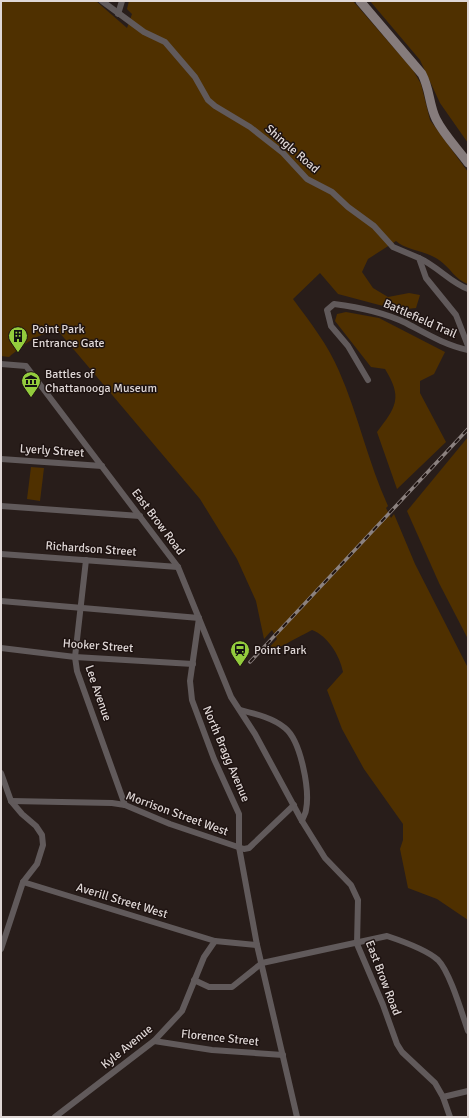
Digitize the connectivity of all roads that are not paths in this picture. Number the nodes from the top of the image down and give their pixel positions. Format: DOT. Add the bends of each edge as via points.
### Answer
graph roads {
  1 [pos="102,1"];
  2 [pos="122,1"];
  3 [pos="360,1"];
  4 [pos="118,14"];
  5 [pos="468,163"];
  6 [pos="418,258"];
  7 [pos="468,289"];
  8 [pos="468,346"];
  9 [pos="468,350"];
  10 [pos="1,364"];
  11 [pos="368,380"];
  12 [pos="1,459"];
  13 [pos="102,466"];
  14 [pos="1,506"];
  15 [pos="140,516"];
  16 [pos="1,554"];
  17 [pos="86,560"];
  18 [pos="178,567"];
  19 [pos="1,601"];
  20 [pos="80,607"];
  21 [pos="200,618"];
  22 [pos="1,648"];
  23 [pos="75,656"];
  24 [pos="193,664"];
  25 [pos="240,710"];
  26 [pos="1,773"];
  27 [pos="12,801"];
  28 [pos="125,805"];
  29 [pos="294,805"];
  30 [pos="302,821"];
  31 [pos="239,847"];
  32 [pos="23,882"];
  33 [pos="215,941"];
  34 [pos="357,944"];
  35 [pos="257,945"];
  36 [pos="1,949"];
  37 [pos="262,963"];
  38 [pos="194,980"];
  39 [pos="468,1032"];
  40 [pos="154,1041"];
  41 [pos="283,1055"];
  42 [pos="468,1091"];
  43 [pos="443,1097"];
  44 [pos="55,1117"];
  45 [pos="297,1117"];
  46 [pos="450,1117"];
  1 -- 4 [label="street, Shingle Road"];
  2 -- 4 [label="street"];
  3 -- 5 [label="main road" via="422,74 436,119"];
  4 -- 6 [label="street, Shingle Road" via="144,32 165,42 214,106 250,127 283,153 307,179 332,192 374,226 393,247"];
  6 -- 7 [label="street, Shingle Road"];
  6 -- 8 [label="street" via="426,278 456,315"];
  9 -- 11 [label="street, Battlefield Trail" via="443,343 405,323 374,311 334,304 327,310 331,326 348,346"];
  10 -- 13 [label="street, East Brow Road" via="26,366"];
  12 -- 13 [label="street, Lyerly Street"];
  13 -- 15 [label="street, East Brow Road"];
  14 -- 15 [label="street"];
  15 -- 18 [label="street, East Brow Road"];
  16 -- 17 [label="street, Richardson Street"];
  17 -- 18 [label="street, Richardson Street"];
  17 -- 20 [label="street, Lee Avenue"];
  18 -- 21 [label="street, East Brow Road"];
  19 -- 20 [label="street"];
  20 -- 21 [label="street"];
  20 -- 23 [label="street, Lee Avenue"];
  21 -- 24 [label="street, North Bragg Avenue"];
  21 -- 25 [label="street, East Brow Road" via="215,661 231,697"];
  22 -- 23 [label="street, Hooker Street"];
  23 -- 24 [label="street, Hooker Street"];
  23 -- 28 [label="street, Lee Avenue" via="81,682"];
  24 -- 31 [label="street, North Bragg Avenue" via="190,681 192,700 214,759 239,814"];
  25 -- 29 [label="street, East Brow Road"];
  25 -- 30 [label="street" via="277,723 291,734 296,743 307,794"];
  26 -- 27 [label="street"];
  27 -- 28 [label="street, Morrison Street West"];
  27 -- 32 [label="street" via="42,836 43,845 37,864"];
  28 -- 31 [label="street, Morrison Street West" via="170,824"];
  29 -- 30 [label="street, East Brow Road"];
  29 -- 31 [label="street" via="249,848"];
  30 -- 34 [label="street, East Brow Road" via="325,858 356,894"];
  31 -- 35 [label="street, North Bragg Avenue"];
  32 -- 33 [label="street, Averill Street West"];
  32 -- 36 [label="street"];
  33 -- 35 [label="street, Averill Street West"];
  33 -- 38 [label="street, Kyle Avenue" via="204,957"];
  34 -- 37 [label="street"];
  34 -- 39 [label="street" via="387,936 437,959 446,972"];
  34 -- 43 [label="street, East Brow Road" via="399,1049 435,1083"];
  35 -- 37 [label="street, North Bragg Avenue"];
  37 -- 38 [label="street" via="232,987 210,987"];
  37 -- 41 [label="street"];
  38 -- 40 [label="street, Kyle Avenue" via="182,1010"];
  40 -- 41 [label="street, Florence Street" via="212,1050"];
  40 -- 44 [label="street, Kyle Avenue"];
  41 -- 45 [label="street"];
  42 -- 43 [label="street"];
  43 -- 46 [label="street, East Brow Road"];
}
